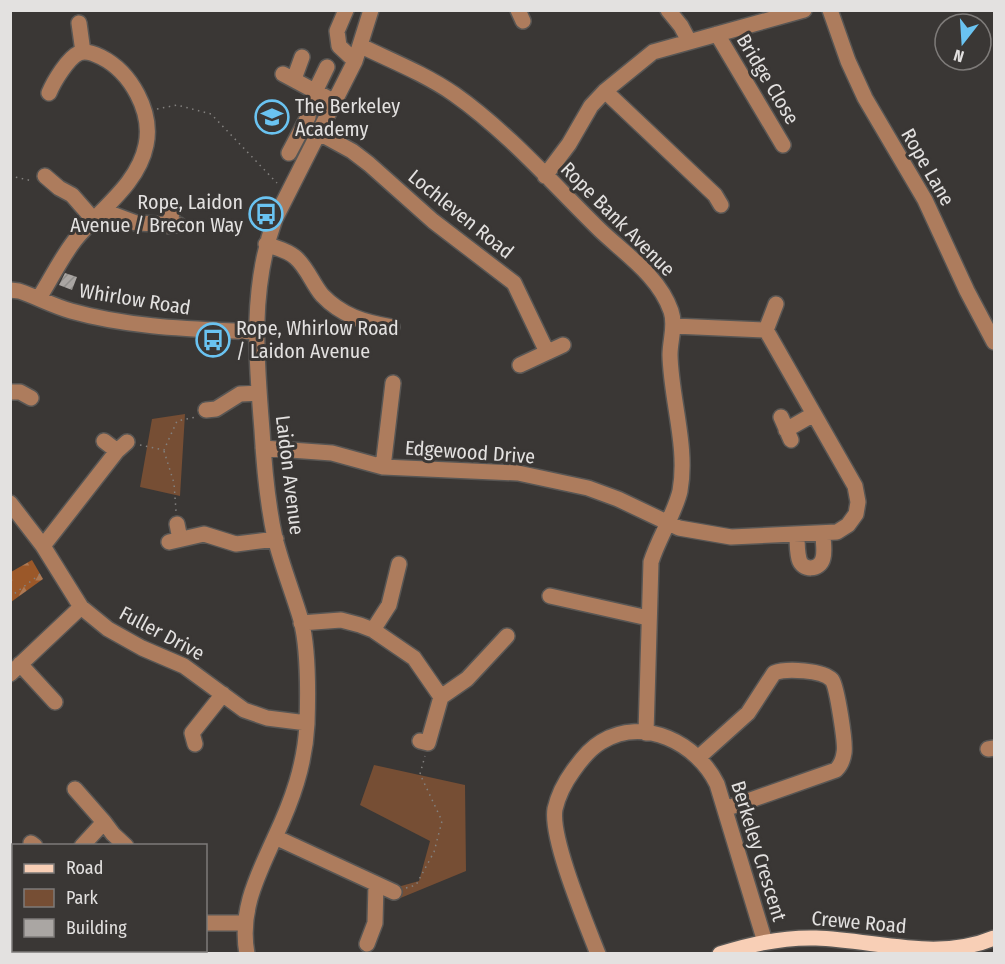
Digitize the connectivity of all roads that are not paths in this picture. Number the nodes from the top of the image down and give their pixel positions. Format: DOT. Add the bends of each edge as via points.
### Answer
graph roads {
  1 [pos="346,10"];
  2 [pos="371,10"];
  3 [pos="668,10"];
  4 [pos="804,10"];
  5 [pos="830,10"];
  6 [pos="79,23"];
  7 [pos="717,34"];
  8 [pos="689,41"];
  9 [pos="83,52"];
  10 [pos="358,54"];
  11 [pos="303,57"];
  12 [pos="327,67"];
  13 [pos="49,82"];
  14 [pos="315,91"];
  15 [pos="604,91"];
  16 [pos="335,102"];
  17 [pos="319,133"];
  18 [pos="783,145"];
  19 [pos="289,153"];
  20 [pos="46,176"];
  21 [pos="545,176"];
  22 [pos="720,196"];
  23 [pos="173,208"];
  24 [pos="98,215"];
  25 [pos="266,244"];
  26 [pos="10,290"];
  27 [pos="39,298"];
  28 [pos="776,304"];
  29 [pos="674,326"];
  30 [pos="392,327"];
  31 [pos="766,330"];
  32 [pos="256,332"];
  33 [pos="994,342"];
  34 [pos="563,345"];
  35 [pos="547,352"];
  36 [pos="520,366"];
  37 [pos="393,383"];
  38 [pos="10,392"];
  39 [pos="259,393"];
  40 [pos="31,398"];
  41 [pos="213,412"];
  42 [pos="814,414"];
  43 [pos="786,429"];
  44 [pos="104,441"];
  45 [pos="263,448"];
  46 [pos="383,467"];
  47 [pos="10,503"];
  48 [pos="666,524"];
  49 [pos="797,534"];
  50 [pos="823,534"];
  51 [pos="175,535"];
  52 [pos="276,539"];
  53 [pos="43,546"];
  54 [pos="398,564"];
  55 [pos="550,596"];
  56 [pos="81,607"];
  57 [pos="648,618"];
  58 [pos="301,623"];
  59 [pos="373,630"];
  60 [pos="507,636"];
  61 [pos="15,669"];
  62 [pos="223,694"];
  63 [pos="441,697"];
  64 [pos="55,702"];
  65 [pos="307,723"];
  66 [pos="646,733"];
  67 [pos="189,735"];
  68 [pos="430,744"];
  69 [pos="699,758"];
  70 [pos="75,789"];
  71 [pos="725,808"];
  72 [pos="108,828"];
  73 [pos="275,837"];
  74 [pos="85,844"];
  75 [pos="124,844"];
  76 [pos="376,884"];
  77 [pos="394,892"];
  78 [pos="207,923"];
  79 [pos="245,923"];
  80 [pos="994,938"];
  81 [pos="765,942"];
  82 [pos="367,944"];
  83 [pos="948,951"];
  84 [pos="247,954"];
  85 [pos="598,954"];
  86 [pos="720,954"];
  1 -- 10 [label="street" via="337,30 339,46"];
  2 -- 10 [label="street, Laidon Avenue"];
  3 -- 8 [label="street"];
  4 -- 7 [label="street"];
  5 -- 33 [label="street, Rope Lane" via="865,98 925,200"];
  6 -- 9 [label="street"];
  7 -- 8 [label="street"];
  7 -- 18 [label="street, Bridge Close"];
  8 -- 15 [label="street" via="653,52"];
  9 -- 13 [label="street"];
  9 -- 24 [label="street" via="99,56 120,70 149,111 143,157 126,184"];
  10 -- 16 [label="street, Laidon Avenue"];
  10 -- 21 [label="street, Rope Bank Avenue" via="426,77 453,94"];
  11 -- 14 [label="street" via="288,77"];
  12 -- 14 [label="street"];
  14 -- 16 [label="street"];
  14 -- 19 [label="street" via="308,117"];
  15 -- 21 [label="street"];
  15 -- 22 [label="street"];
  16 -- 17 [label="street, Laidon Avenue"];
  17 -- 25 [label="street, Laidon Avenue"];
  17 -- 35 [label="street, Lochleven Road" via="369,164 433,221 514,283"];
  20 -- 24 [label="street"];
  21 -- 29 [label="street, Rope Bank Avenue" via="644,270 667,300"];
  23 -- 24 [label="street" via="174,226"];
  24 -- 27 [label="street" via="75,240"];
  25 -- 30 [label="street" via="297,258 321,293 345,313 363,322"];
  25 -- 32 [label="street, Laidon Avenue"];
  26 -- 27 [label="street, Whirlow Road"];
  27 -- 32 [label="street, Whirlow Road" via="105,319"];
  28 -- 31 [label="street"];
  29 -- 31 [label="street"];
  29 -- 48 [label="street, Rope Bank Avenue" via="670,356 682,468 680,493"];
  31 -- 42 [label="street"];
  32 -- 39 [label="street, Laidon Avenue"];
  34 -- 35 [label="street"];
  35 -- 36 [label="street"];
  37 -- 46 [label="street"];
  38 -- 40 [label="street"];
  39 -- 41 [label="street" via="240,394"];
  39 -- 45 [label="street, Laidon Avenue"];
  42 -- 43 [label="street"];
  42 -- 50 [label="street" via="858,496 856,514 848,525"];
  44 -- 53 [label="street" via="122,447"];
  45 -- 46 [label="street, Edgewood Drive" via="332,453"];
  45 -- 52 [label="street, Laidon Avenue"];
  46 -- 48 [label="street, Edgewood Drive" via="518,473 588,488"];
  47 -- 53 [label="street, Fuller Drive"];
  48 -- 49 [label="street, Edgewood Drive" via="731,537"];
  48 -- 57 [label="street, Rope Bank Avenue" via="651,562"];
  49 -- 50 [label="street, Edgewood Drive"];
  49 -- 50 [label="street" via="799,559 810,568 823,560"];
  51 -- 52 [label="street" via="204,534 243,544"];
  52 -- 58 [label="street, Laidon Avenue"];
  53 -- 56 [label="street, Fuller Drive"];
  54 -- 59 [label="street" via="389,605"];
  55 -- 57 [label="street"];
  56 -- 61 [label="street"];
  56 -- 62 [label="street, Fuller Drive" via="108,629 184,666"];
  57 -- 66 [label="street, Rope Bank Avenue"];
  58 -- 59 [label="street" via="341,620"];
  58 -- 65 [label="street, Laidon Avenue"];
  59 -- 63 [label="street" via="414,658"];
  60 -- 63 [label="street" via="467,679"];
  61 -- 64 [label="street"];
  62 -- 65 [label="street, Fuller Drive" via="255,716"];
  62 -- 67 [label="street"];
  63 -- 68 [label="street"];
  65 -- 73 [label="street, Laidon Avenue" via="305,755"];
  66 -- 69 [label="street, Berkeley Crescent" via="677,741"];
  66 -- 85 [label="street, Berkeley Crescent" via="623,734 597,745 569,776 555,810 562,854"];
  69 -- 71 [label="street, Berkeley Crescent" via="714,778"];
  69 -- 71 [label="street" via="748,713 774,673 792,669 824,675 835,685 845,746 839,767"];
  70 -- 72 [label="street"];
  71 -- 81 [label="street, Berkeley Crescent"];
  72 -- 74 [label="street"];
  72 -- 75 [label="street"];
  73 -- 76 [label="street"];
  73 -- 79 [label="street, Laidon Avenue" via="251,890"];
  76 -- 77 [label="street"];
  76 -- 82 [label="street" via="375,923"];
  78 -- 79 [label="street"];
  79 -- 84 [label="street, Laidon Avenue"];
  80 -- 83 [label="main road, Crewe Road"];
  81 -- 83 [label="main road, Crewe Road" via="816,938"];
  81 -- 86 [label="main road, Crewe Road"];
}
